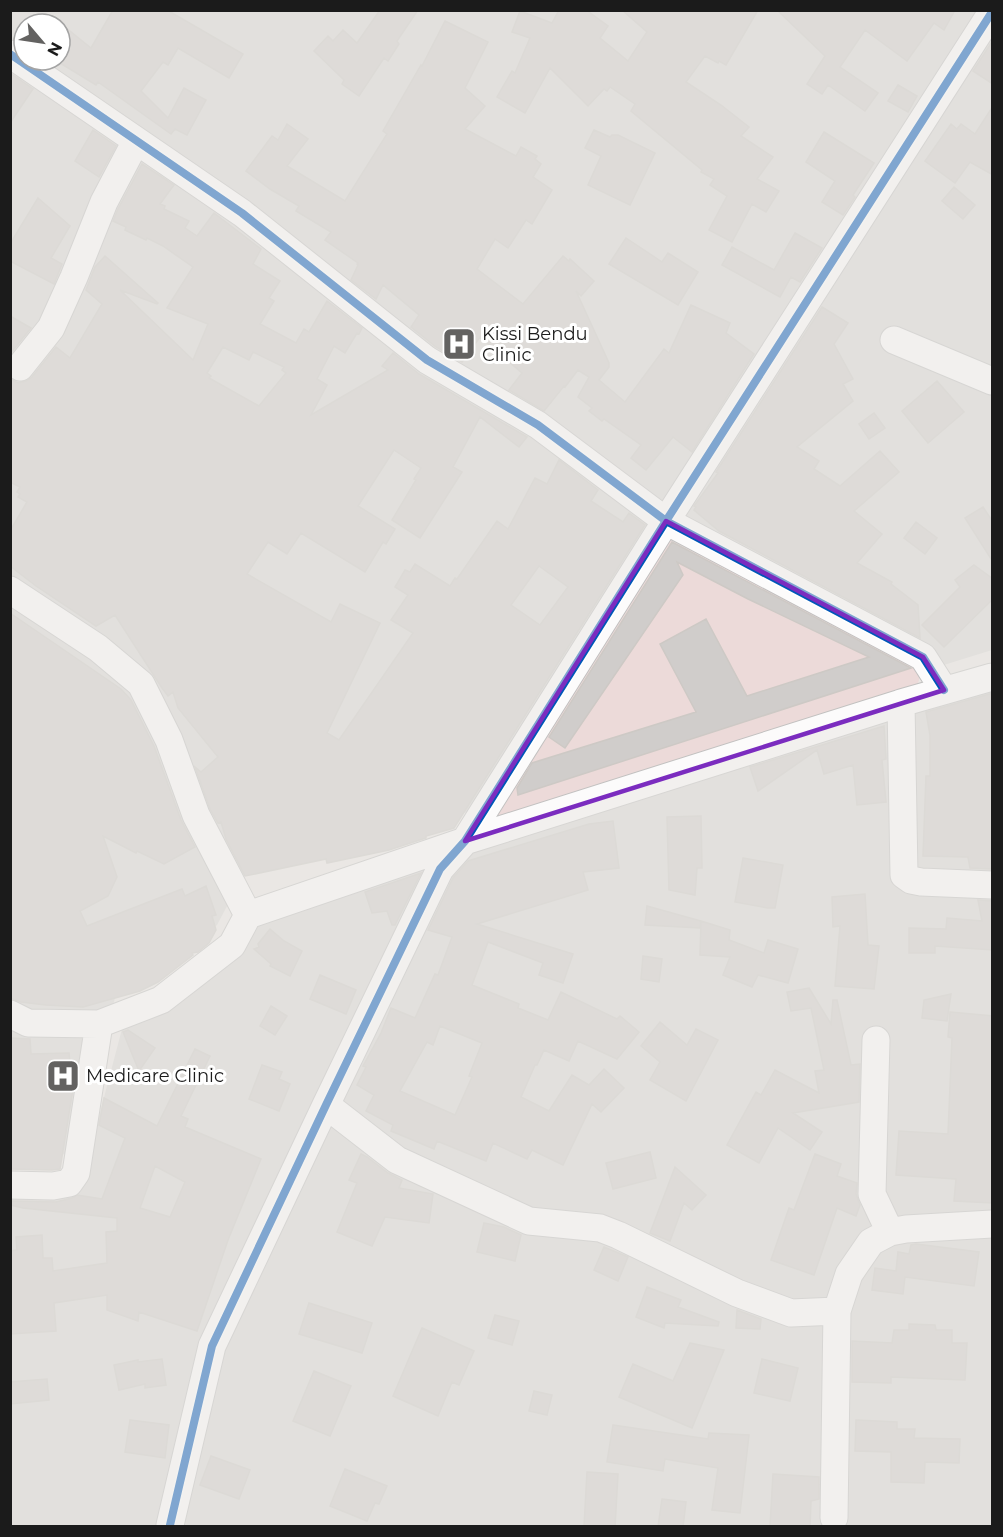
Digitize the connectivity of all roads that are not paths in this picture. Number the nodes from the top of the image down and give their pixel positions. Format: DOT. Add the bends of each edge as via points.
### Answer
graph roads {
  1 [pos="993,12"];
  2 [pos="10,54"];
  3 [pos="136,141"];
  4 [pos="894,340"];
  5 [pos="20,367"];
  6 [pos="993,381"];
  7 [pos="666,521"];
  8 [pos="10,590"];
  9 [pos="993,677"];
  10 [pos="944,690"];
  11 [pos="901,703"];
  12 [pos="465,841"];
  13 [pos="993,885"];
  14 [pos="248,915"];
  15 [pos="10,1014"];
  16 [pos="99,1024"];
  17 [pos="876,1040"];
  18 [pos="326,1105"];
  19 [pos="10,1185"];
  20 [pos="993,1224"];
  21 [pos="890,1232"];
  22 [pos="837,1311"];
  23 [pos="834,1518"];
  24 [pos="170,1525"];
  1 -- 7 [label="street"];
  2 -- 3 [label="street"];
  3 -- 5 [label="street" via="104,202 51,328"];
  3 -- 7 [label="street" via="242,213 427,360 538,425"];
  4 -- 6 [label="street"];
  7 -- 10 [label="street" via="923,657"];
  7 -- 12 [label="street"];
  8 -- 14 [label="street" via="98,648 141,684 169,740 196,815"];
  9 -- 10 [label="street"];
  10 -- 11 [label="street"];
  11 -- 12 [label="street"];
  11 -- 13 [label="street" via="904,875 921,882"];
  12 -- 14 [label="street"];
  12 -- 18 [label="street" via="440,869"];
  14 -- 16 [label="street" via="231,945 161,999"];
  15 -- 16 [label="street" via="28,1023"];
  16 -- 19 [label="street" via="76,1173 69,1183 53,1186"];
  17 -- 21 [label="street" via="872,1194"];
  18 -- 22 [label="street" via="397,1160 530,1221 600,1228 618,1234 737,1293 791,1312"];
  18 -- 24 [label="street" via="212,1346"];
  20 -- 21 [label="street"];
  21 -- 22 [label="street" via="871,1242 849,1274"];
  22 -- 23 [label="street"];
}
